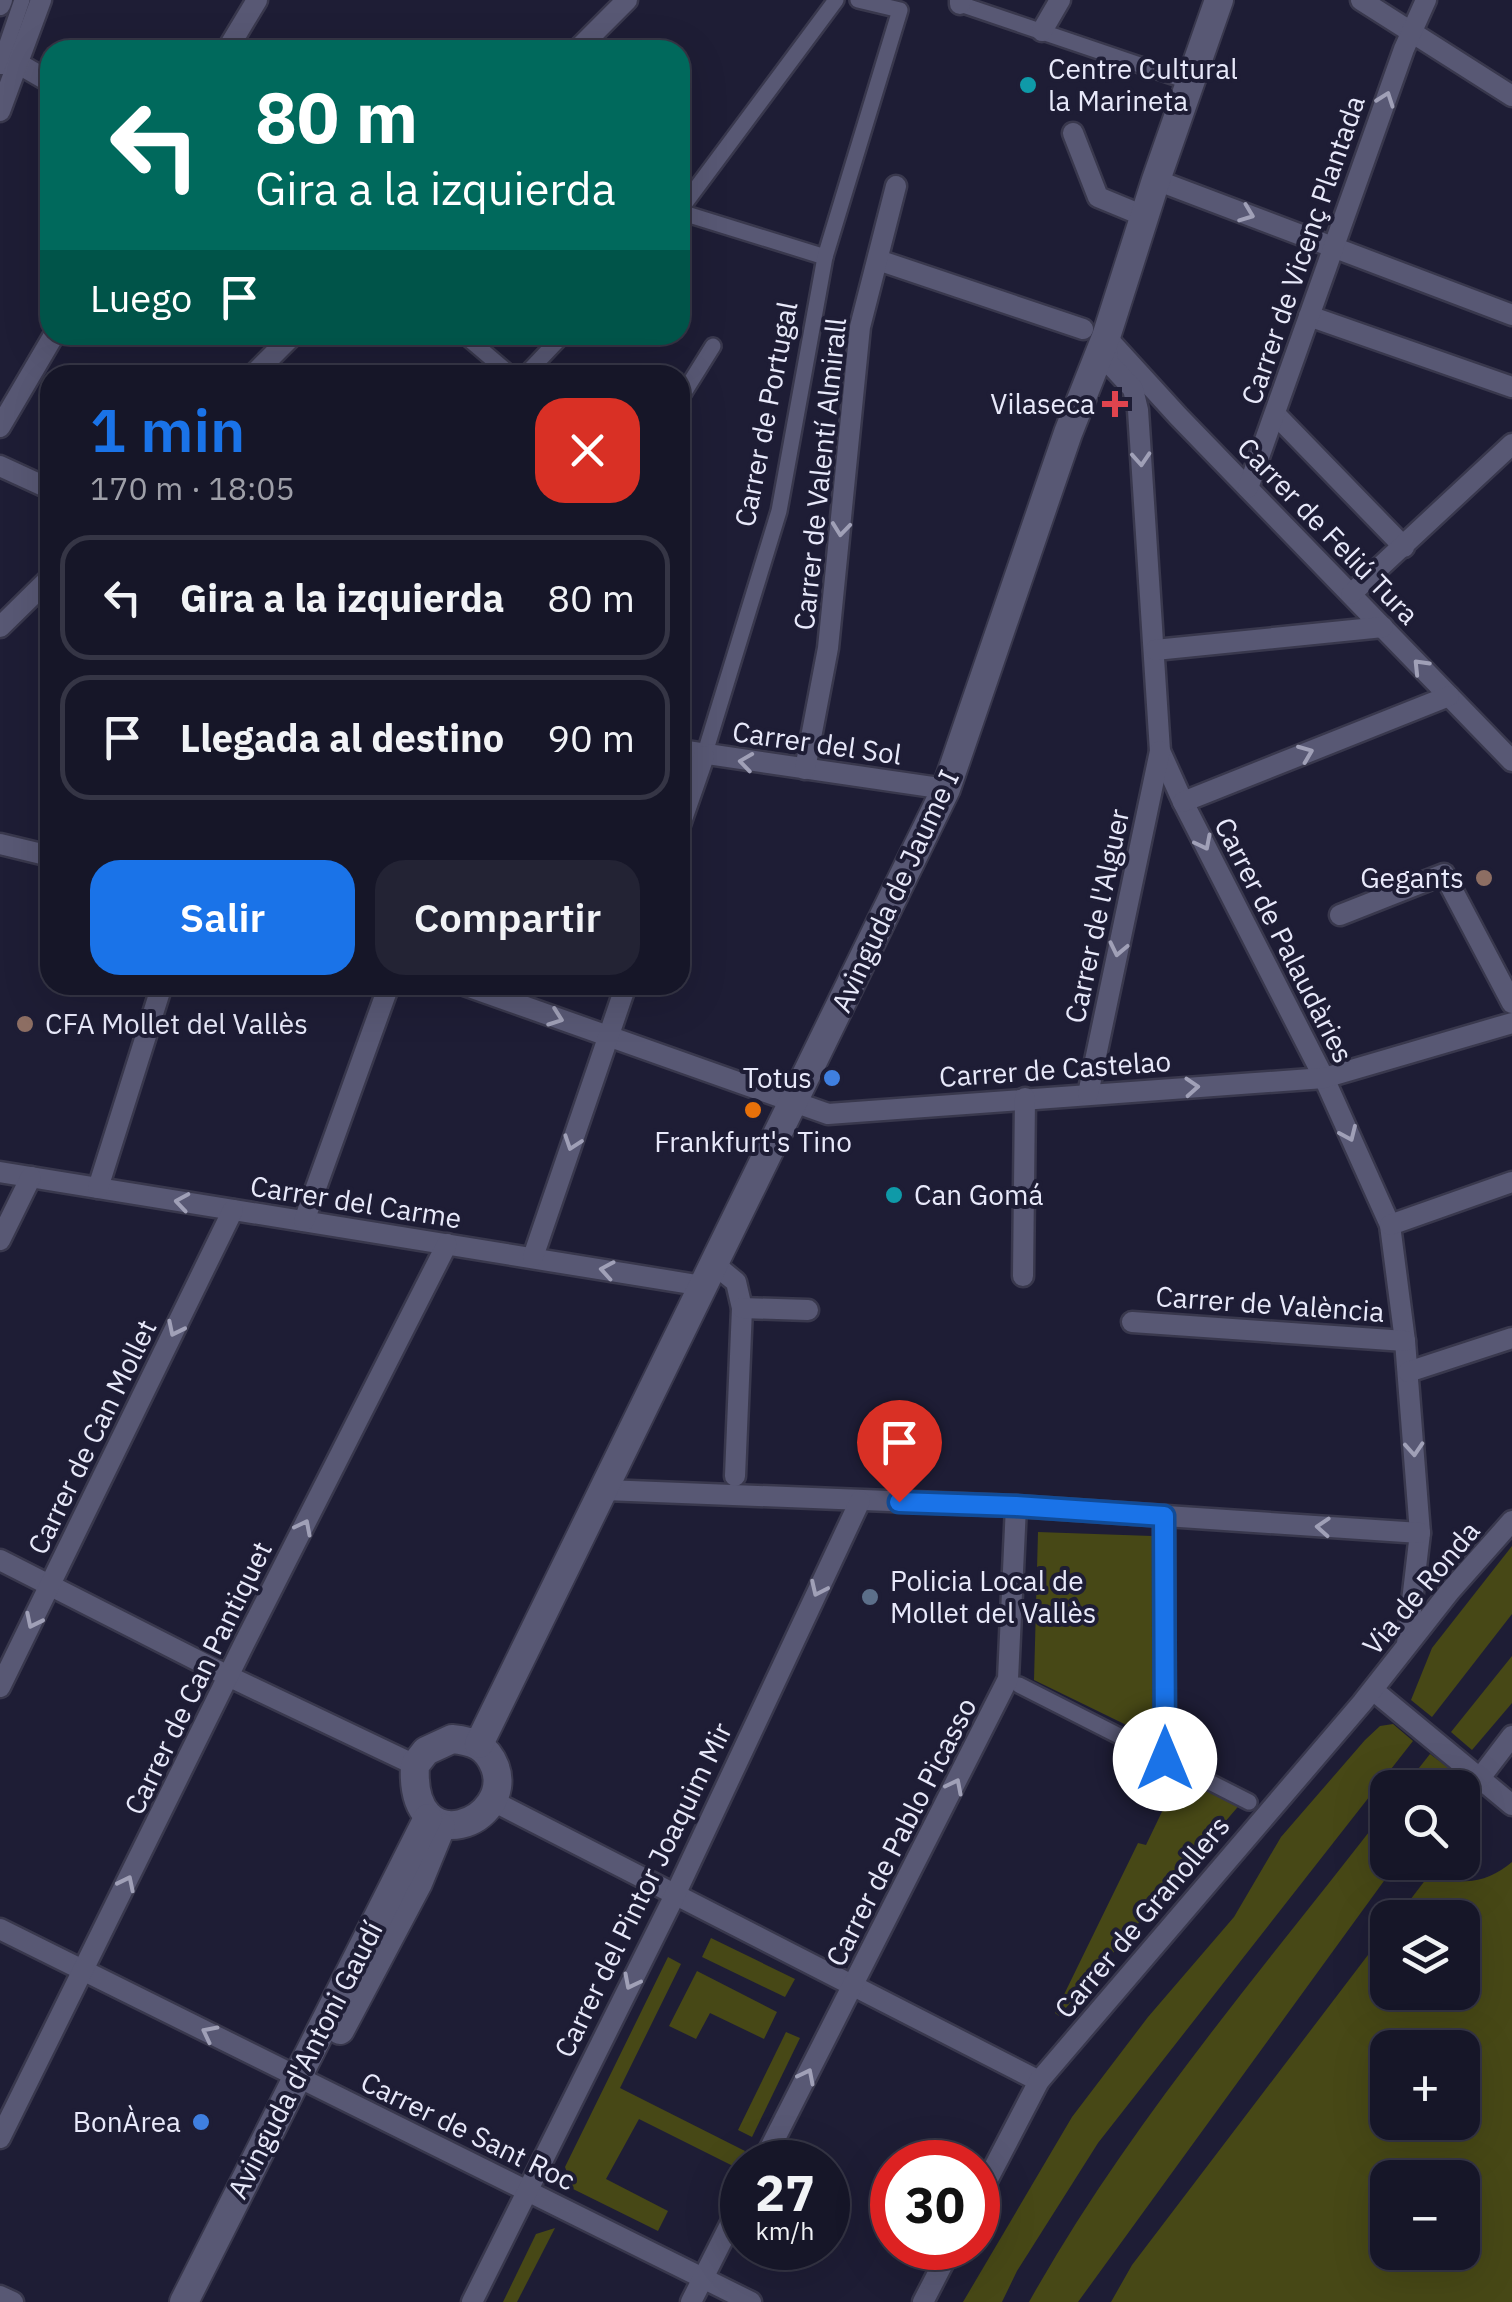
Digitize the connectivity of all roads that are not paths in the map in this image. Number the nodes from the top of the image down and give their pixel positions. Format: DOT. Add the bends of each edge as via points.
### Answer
graph roads {
  1 [pos="22,0"];
  2 [pos="41,0"];
  3 [pos="257,0"];
  4 [pos="626,0"];
  5 [pos="836,0"];
  6 [pos="858,0"];
  7 [pos="1060,0"];
  8 [pos="1219,0"];
  9 [pos="1361,0"];
  10 [pos="1426,0"];
  11 [pos="960,2"];
  12 [pos="1412,31"];
  13 [pos="1042,32"];
  14 [pos="233,40"];
  15 [pos="587,40"];
  16 [pos="10,64"];
  17 [pos="40,78"];
  18 [pos="1190,82"];
  19 [pos="1512,96"];
  20 [pos="0,111"];
  21 [pos="1073,133"];
  22 [pos="1156,180"];
  23 [pos="896,186"];
  24 [pos="690,197"];
  25 [pos="690,214"];
  26 [pos="1144,216"];
  27 [pos="1333,247"];
  28 [pos="825,256"];
  29 [pos="878,260"];
  30 [pos="1512,315"];
  31 [pos="1308,316"];
  32 [pos="1095,333"];
  33 [pos="48,345"];
  34 [pos="283,345"];
  35 [pos="476,345"];
  36 [pos="554,345"];
  37 [pos="713,346"];
  38 [pos="263,365"];
  39 [pos="498,365"];
  40 [pos="534,365"];
  41 [pos="690,384"];
  42 [pos="1512,387"];
  43 [pos="1162,397"];
  44 [pos="1138,410"];
  45 [pos="1275,414"];
  46 [pos="0,427"];
  47 [pos="1512,444"];
  48 [pos="0,466"];
  49 [pos="40,484"];
  50 [pos="1248,488"];
  51 [pos="1404,547"];
  52 [pos="40,588"];
  53 [pos="1351,594"];
  54 [pos="0,627"];
  55 [pos="1383,627"];
  56 [pos="1154,650"];
  57 [pos="1449,696"];
  58 [pos="1160,750"];
  59 [pos="690,752"];
  60 [pos="704,756"];
  61 [pos="1512,761"];
  62 [pos="805,769"];
  63 [pos="946,789"];
  64 [pos="690,796"];
  65 [pos="1182,802"];
  66 [pos="0,844"];
  67 [pos="40,854"];
  68 [pos="1340,915"];
  69 [pos="159,995"];
  70 [pos="384,995"];
  71 [pos="491,995"];
  72 [pos="623,995"];
  73 [pos="1512,1004"];
  74 [pos="1512,1023"];
  75 [pos="608,1038"];
  76 [pos="1324,1078"];
  77 [pos="1088,1094"];
  78 [pos="1025,1098"];
  79 [pos="793,1103"];
  80 [pos="0,1172"];
  81 [pos="32,1177"];
  82 [pos="1512,1182"];
  83 [pos="98,1188"];
  84 [pos="233,1210"];
  85 [pos="304,1221"];
  86 [pos="1390,1224"];
  87 [pos="0,1240"];
  88 [pos="447,1244"];
  89 [pos="533,1257"];
  90 [pos="708,1275"];
  91 [pos="1023,1276"];
  92 [pos="742,1308"];
  93 [pos="808,1310"];
  94 [pos="1132,1322"];
  95 [pos="1512,1338"];
  96 [pos="1405,1341"];
  97 [pos="1408,1372"];
  98 [pos="736,1476"];
  99 [pos="605,1490"];
  100 [pos="860,1501"];
  101 [pos="1016,1506"];
  102 [pos="1164,1516"];
  103 [pos="1512,1521"];
  104 [pos="1420,1533"];
  105 [pos="0,1560"];
  106 [pos="1416,1570"];
  107 [pos="50,1586"];
  108 [pos="1450,1591"];
  109 [pos="1407,1644"];
  110 [pos="228,1676"];
  111 [pos="1020,1684"];
  112 [pos="0,1687"];
  113 [pos="1373,1690"];
  114 [pos="1512,1736"];
  115 [pos="479,1744"];
  116 [pos="1165,1759"];
  117 [pos="415,1765"];
  118 [pos="1470,1770"];
  119 [pos="1480,1778"];
  120 [pos="493,1801"];
  121 [pos="1249,1802"];
  122 [pos="1512,1804"];
  123 [pos="435,1822"];
  124 [pos="675,1894"];
  125 [pos="0,1929"];
  126 [pos="84,1970"];
  127 [pos="854,1986"];
  128 [pos="304,2080"];
  129 [pos="1038,2081"];
  130 [pos="0,2138"];
  131 [pos="774,2140"];
  132 [pos="1000,2155"];
  133 [pos="526,2190"];
  134 [pos="720,2244"];
  135 [pos="940,2270"];
  136 [pos="703,2277"];
  137 [pos="0,2296"];
  138 [pos="13,2302"];
  139 [pos="184,2302"];
  140 [pos="204,2302"];
  141 [pos="472,2302"];
  142 [pos="691,2302"];
  143 [pos="751,2302"];
  144 [pos="923,2302"];
  1 -- 16 [label="street"];
  2 -- 16 [label="street"];
  3 -- 14 [label="street"];
  4 -- 15 [label="street"];
  5 -- 24 [label="street"];
  6 -- 28 [label="street, Carrer de Portugal" via="900,10"];
  7 -- 13 [label="street"];
  8 -- 18 [label="street, Avinguda de Jaume I"];
  9 -- 12 [label="street"];
  10 -- 12 [label="street, Carrer de Vicenç Plantada"];
  11 -- 13 [label="street"];
  12 -- 19 [label="street"];
  27 -- 12 [label="street, Carrer de Vicenç Plantada, one-way"];
  13 -- 18 [label="street"];
  16 -- 17 [label="street"];
  16 -- 20 [label="street"];
  18 -- 22 [label="street, Avinguda de Jaume I"];
  21 -- 26 [label="street" via="1098,197"];
  22 -- 26 [label="street, Avinguda de Jaume I"];
  22 -- 27 [label="street, one-way"];
  23 -- 29 [label="street, Carrer de Valentí Almirall"];
  25 -- 28 [label="street"];
  26 -- 32 [label="street, Avinguda de Jaume I"];
  27 -- 30 [label="street"];
  27 -- 31 [label="street, Carrer de Vicenç Plantada"];
  28 -- 60 [label="street, Carrer de Portugal" via="779,512"];
  29 -- 32 [label="street"];
  29 -- 62 [label="street, Carrer de Valentí Almirall, one-way" via="860,327 828,648"];
  31 -- 42 [label="street"];
  31 -- 45 [label="street, Carrer de Vicenç Plantada"];
  32 -- 43 [label="street, Carrer de Feliú Tura"];
  32 -- 44 [label="street, Carrer de Palaudàries" via="1108,362 1133,389"];
  32 -- 63 [label="street, Avinguda de Jaume I" via="1068,433"];
  33 -- 46 [label="street"];
  34 -- 38 [label="street"];
  35 -- 39 [label="street"];
  36 -- 40 [label="street"];
  37 -- 41 [label="street"];
  43 -- 44 [label="street"];
  43 -- 50 [label="street, Carrer de Feliú Tura"];
  44 -- 56 [label="street, Carrer de Palaudàries, one-way"];
  45 -- 50 [label="street, Carrer de Vicenç Plantada"];
  45 -- 51 [label="street"];
  47 -- 51 [label="street"];
  48 -- 49 [label="street"];
  50 -- 53 [label="street, Carrer de Feliú Tura"];
  51 -- 53 [label="street"];
  52 -- 54 [label="street"];
  53 -- 55 [label="street, Carrer de Feliú Tura"];
  55 -- 56 [label="street"];
  57 -- 55 [label="street, Carrer de Feliú Tura, one-way"];
  56 -- 58 [label="street, Carrer de Palaudàries"];
  57 -- 61 [label="street, Carrer de Feliú Tura"];
  65 -- 57 [label="street, one-way"];
  58 -- 65 [label="street, Carrer de Palaudàries"];
  58 -- 77 [label="street, Carrer de l'Alguer, one-way"];
  59 -- 60 [label="street, Carrer del Sol"];
  62 -- 60 [label="street, Carrer del Sol, one-way"];
  60 -- 64 [label="street, Carrer de Portugal"];
  62 -- 63 [label="street, Carrer del Sol"];
  63 -- 79 [label="street, Avinguda de Jaume I"];
  65 -- 76 [label="street, Carrer de Palaudàries, one-way"];
  66 -- 67 [label="street"];
  68 -- 73 [label="street" via="1444,874"];
  69 -- 83 [label="street"];
  70 -- 85 [label="street"];
  71 -- 75 [label="street, Carrer de Castelao, one-way"];
  72 -- 75 [label="street"];
  74 -- 76 [label="street, Carrer de Castelao"];
  75 -- 79 [label="street, Carrer de Castelao"];
  75 -- 89 [label="street, one-way"];
  77 -- 76 [label="street, Carrer de Castelao, one-way"];
  76 -- 86 [label="street, Carrer de Palaudàries, one-way"];
  77 -- 78 [label="street, Carrer de Castelao"];
  78 -- 79 [label="street, Carrer de Castelao" via="828,1114"];
  78 -- 91 [label="street"];
  79 -- 90 [label="street, Avinguda de Jaume I"];
  80 -- 81 [label="street, Carrer del Carme"];
  81 -- 83 [label="street, Carrer del Carme"];
  81 -- 87 [label="street"];
  82 -- 86 [label="street"];
  84 -- 83 [label="street, Carrer del Carme, one-way"];
  84 -- 85 [label="street, Carrer del Carme"];
  84 -- 107 [label="street, Carrer de Can Mollet, one-way"];
  85 -- 88 [label="street, Carrer del Carme"];
  86 -- 96 [label="street, Carrer de Palaudàries"];
  88 -- 89 [label="street, Carrer del Carme"];
  110 -- 88 [label="street, Carrer de Can Pantiquet, one-way"];
  90 -- 89 [label="street, Carrer del Carme, one-way"];
  90 -- 92 [label="street" via="736,1282"];
  90 -- 99 [label="street, Avinguda de Jaume I"];
  92 -- 93 [label="street"];
  92 -- 98 [label="street"];
  94 -- 96 [label="street, Carrer de València"];
  95 -- 97 [label="street"];
  96 -- 97 [label="street, Carrer de Palaudàries"];
  97 -- 104 [label="street, Carrer de Palaudàries, one-way"];
  99 -- 100 [label="street"];
  99 -- 115 [label="street, Avinguda de Jaume I"];
  100 -- 101 [label="street"];
  100 -- 124 [label="street, Carrer del Pintor Joaquim Mir, one-way"];
  101 -- 102 [label="street"];
  127 -- 101 [label="street, Carrer de Pablo Picasso, one-way" via="1008,1679"];
  104 -- 102 [label="street, one-way"];
  102 -- 116 [label="street"];
  103 -- 108 [label="street, Via de Ronda"];
  104 -- 106 [label="street, Carrer de Palaudàries"];
  105 -- 107 [label="street"];
  106 -- 108 [label="street"];
  106 -- 109 [label="street, Carrer de Palaudàries"];
  107 -- 110 [label="street"];
  107 -- 112 [label="street, Carrer de Can Mollet, one-way"];
  108 -- 109 [label="street, Via de Ronda"];
  109 -- 113 [label="street, Via de Ronda"];
  110 -- 117 [label="street"];
  126 -- 110 [label="street, Carrer de Can Pantiquet, one-way"];
  111 -- 116 [label="street"];
  113 -- 118 [label="street"];
  113 -- 129 [label="street, Carrer de Granollers"];
  114 -- 119 [label="street"];
  115 -- 117 [label="street" via="442,1741"];
  115 -- 120 [label="street" via="498,1775"];
  116 -- 121 [label="street"];
  117 -- 123 [label="street" via="414,1788"];
  119 -- 122 [label="street"];
  120 -- 123 [label="street" via="468,1822"];
  120 -- 124 [label="street"];
  123 -- 128 [label="street, Avinguda d'Antoni Gaudí"];
  124 -- 127 [label="street"];
  124 -- 133 [label="street, Carrer del Pintor Joaquim Mir, one-way"];
  125 -- 126 [label="street, Carrer de Sant Roc"];
  128 -- 126 [label="street, Carrer de Sant Roc, one-way"];
  126 -- 130 [label="street, Carrer de Can Pantiquet"];
  127 -- 129 [label="street"];
  131 -- 127 [label="street, Carrer de Pablo Picasso, one-way"];
  128 -- 133 [label="street, Carrer de Sant Roc"];
  128 -- 139 [label="street, Avinguda d'Antoni Gaudí"];
  128 -- 140 [label="street, Avinguda d'Antoni Gaudí"];
  129 -- 132 [label="street, Carrer de Granollers"];
  133 -- 136 [label="street, Carrer de Sant Roc"];
  133 -- 141 [label="street, Carrer del Pintor Joaquim Mir"];
  134 -- 136 [label="street"];
  135 -- 144 [label="street"];
  136 -- 142 [label="street"];
  136 -- 143 [label="street, Carrer de Sant Roc"];
  137 -- 138 [label="street"];
}
